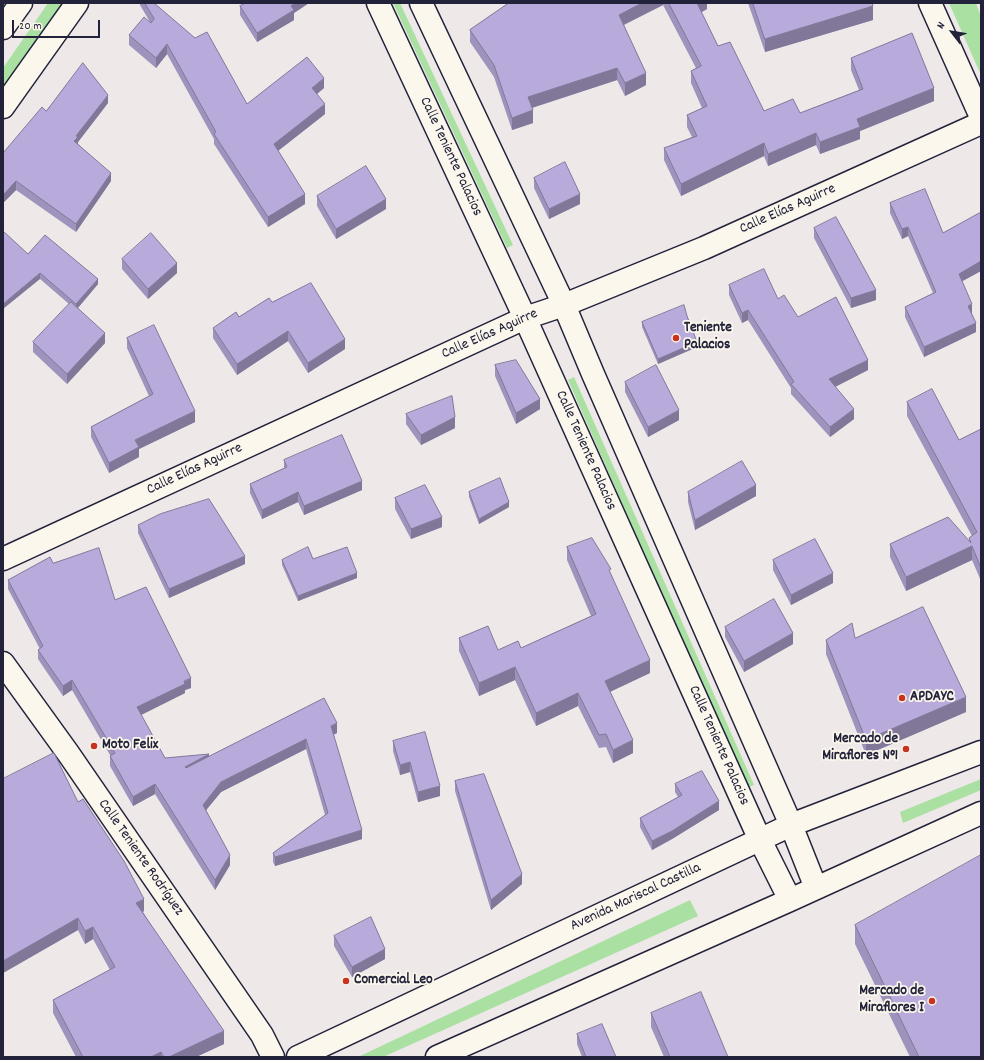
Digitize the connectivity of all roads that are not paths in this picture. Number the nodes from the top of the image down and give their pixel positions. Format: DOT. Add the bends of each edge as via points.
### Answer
graph roads {
  1 [pos="20,3"];
  2 [pos="77,3"];
  3 [pos="378,3"];
  4 [pos="421,3"];
  5 [pos="930,3"];
  6 [pos="3,28"];
  7 [pos="3,107"];
  8 [pos="981,117"];
  9 [pos="981,123"];
  10 [pos="564,305"];
  11 [pos="525,318"];
  12 [pos="3,559"];
  13 [pos="3,663"];
  14 [pos="981,752"];
  15 [pos="981,813"];
  16 [pos="791,824"];
  17 [pos="760,840"];
  18 [pos="816,888"];
  19 [pos="790,900"];
  20 [pos="273,1057"];
  21 [pos="298,1057"];
  22 [pos="437,1057"];
  1 -- 6 [label="main road"];
  2 -- 7 [label="main road"];
  3 -- 11 [label="main road, Calle Teniente Palacios"];
  4 -- 10 [label="main road"];
  5 -- 8 [label="main road"];
  9 -- 10 [label="main road, Calle Elías Aguirre" via="704,248"];
  10 -- 11 [label="main road, Calle Elías Aguirre"];
  10 -- 16 [label="main road"];
  11 -- 12 [label="main road, Calle Elías Aguirre"];
  11 -- 17 [label="main road, Calle Teniente Palacios"];
  13 -- 20 [label="main road, Calle Teniente Rodríguez" via="258,1028"];
  14 -- 16 [label="main road, Avenida Mariscal Castilla"];
  15 -- 18 [label="main road"];
  16 -- 17 [label="main road, Avenida Mariscal Castilla"];
  16 -- 18 [label="main road"];
  17 -- 19 [label="main road, Calle Teniente Palacios"];
  17 -- 21 [label="main road, Avenida Mariscal Castilla"];
  18 -- 19 [label="main road"];
  19 -- 22 [label="main road"];
}
